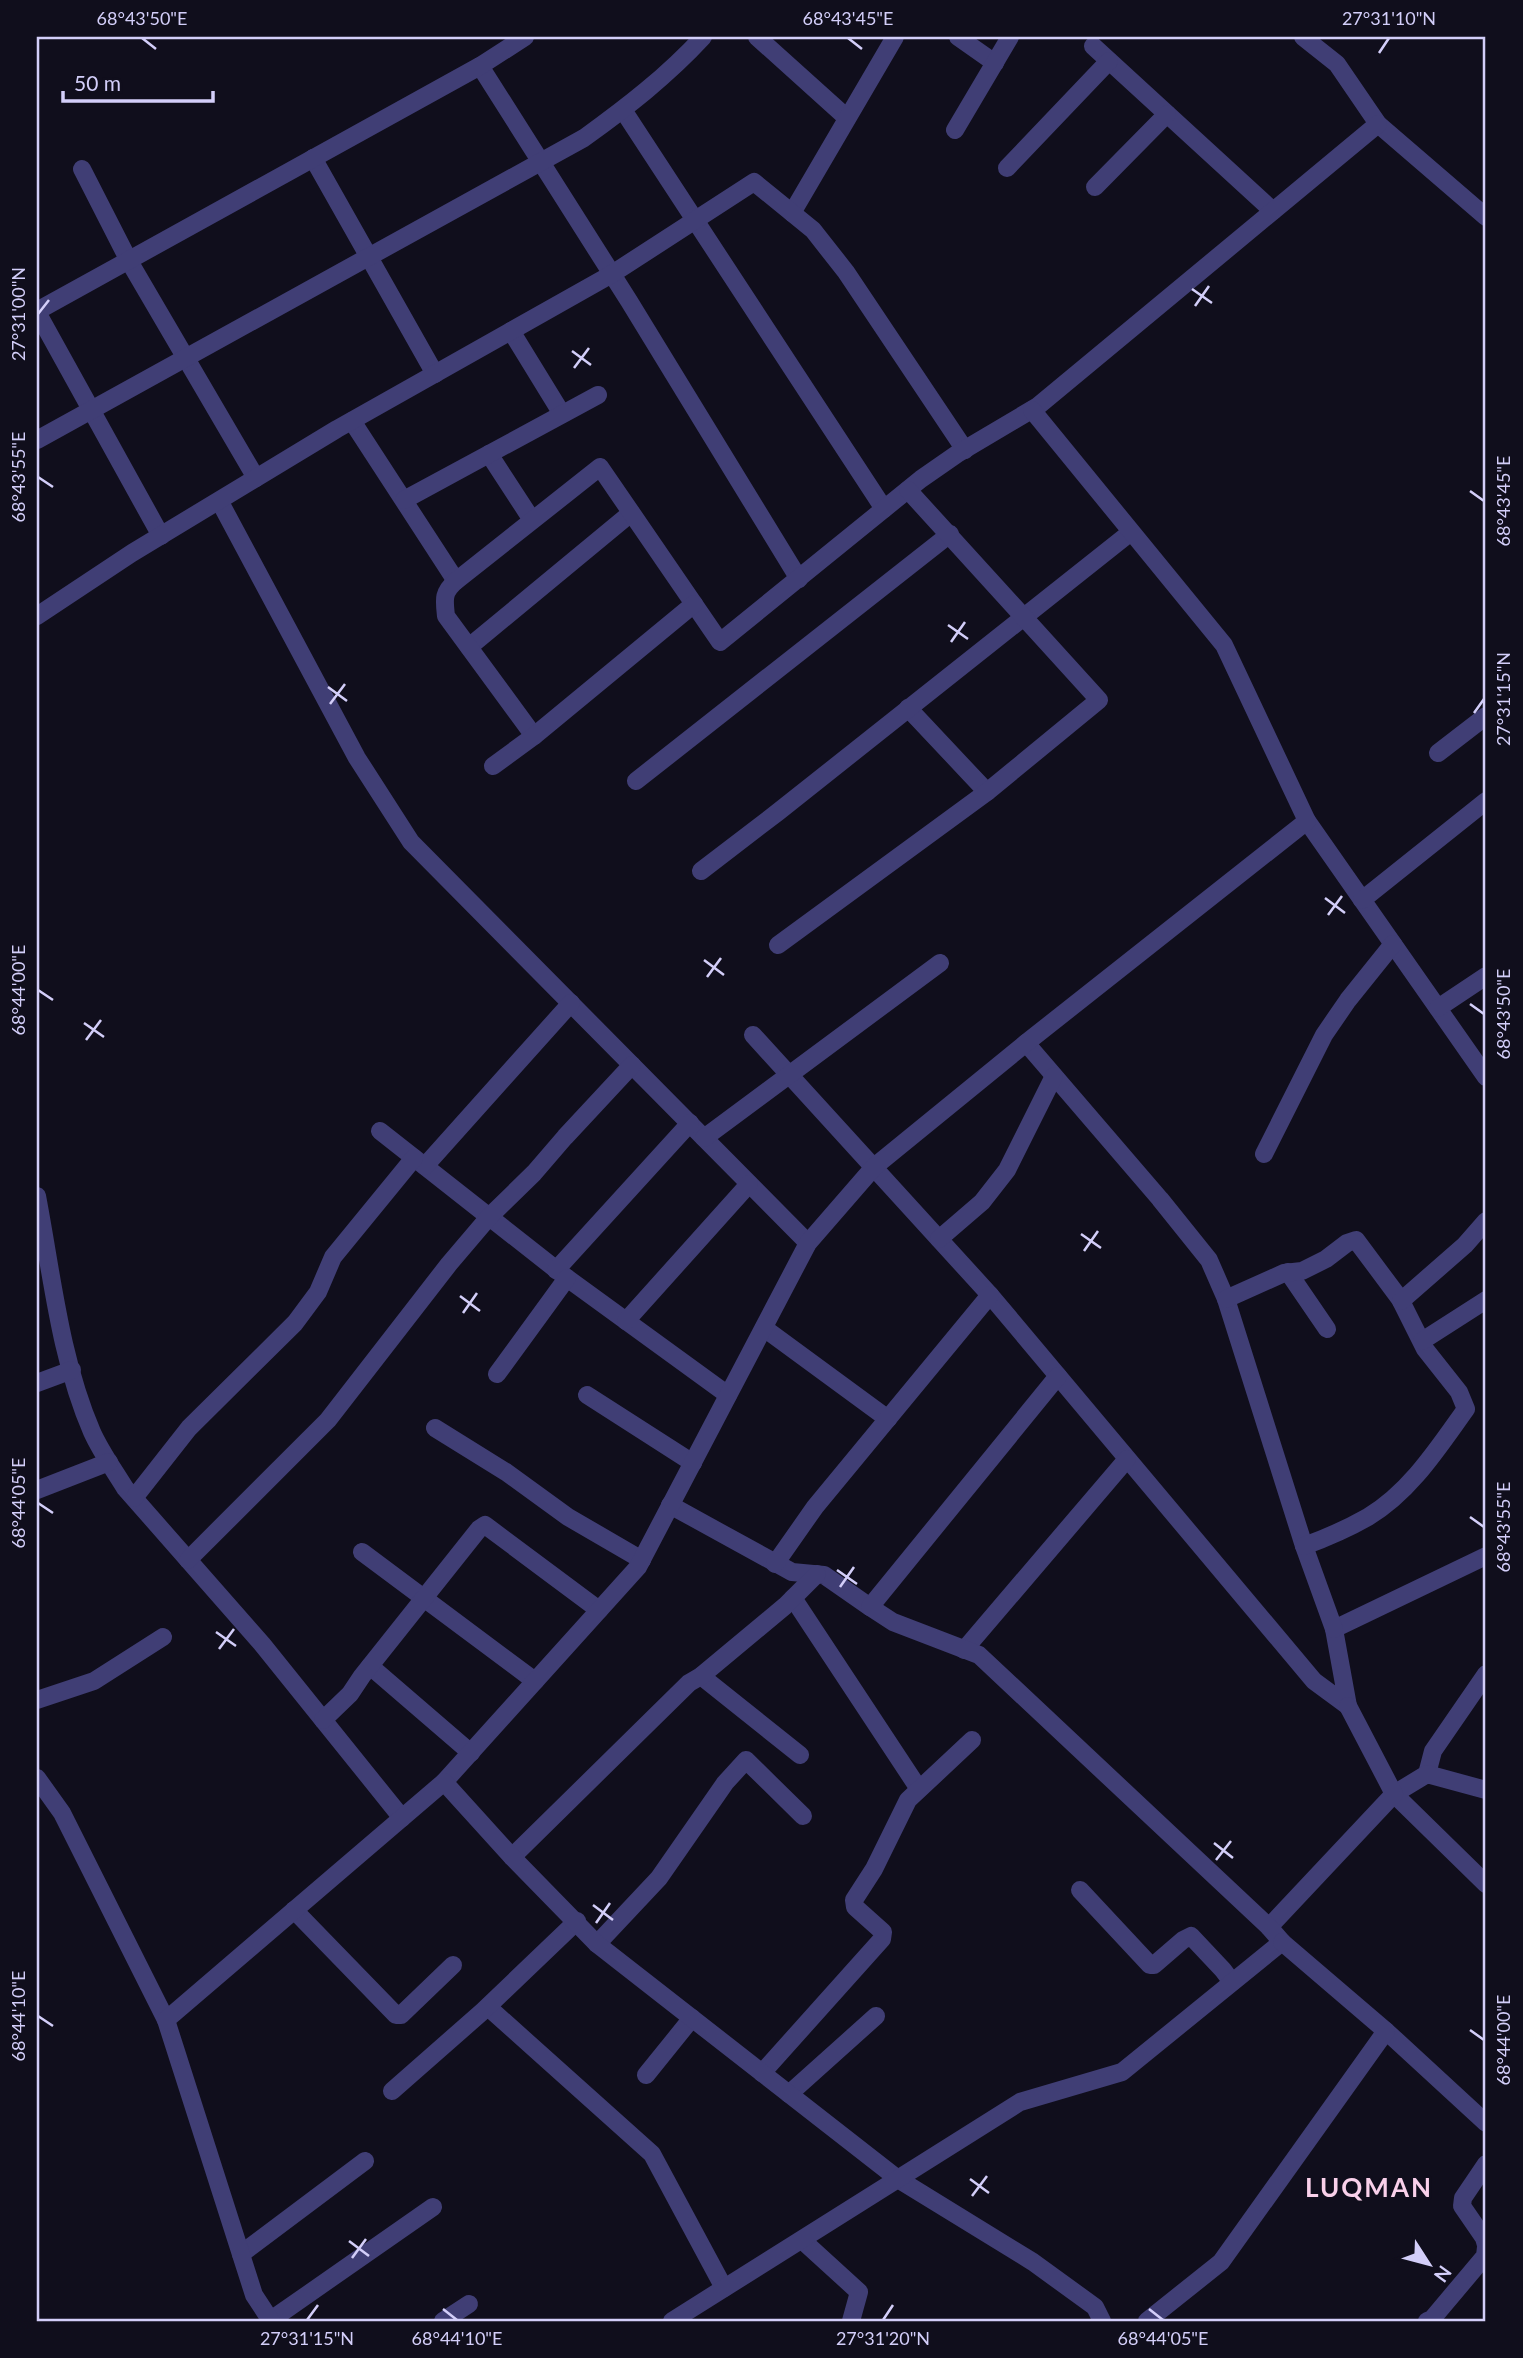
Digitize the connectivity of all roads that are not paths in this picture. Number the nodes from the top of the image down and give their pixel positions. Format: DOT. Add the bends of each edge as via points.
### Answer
graph roads {
  1 [pos="525,37"];
  2 [pos="703,37"];
  3 [pos="895,37"];
  4 [pos="958,37"];
  5 [pos="1010,37"];
  6 [pos="1303,37"];
  7 [pos="759,38"];
  8 [pos="1093,46"];
  9 [pos="1109,61"];
  10 [pos="995,63"];
  11 [pos="481,66"];
  12 [pos="623,110"];
  13 [pos="1167,114"];
  14 [pos="847,118"];
  15 [pos="1378,124"];
  16 [pos="955,130"];
  17 [pos="313,158"];
  18 [pos="541,162"];
  19 [pos="1007,168"];
  20 [pos="82,169"];
  21 [pos="1095,187"];
  22 [pos="1273,211"];
  23 [pos="792,213"];
  24 [pos="1486,217"];
  25 [pos="695,220"];
  26 [pos="369,258"];
  27 [pos="129,261"];
  28 [pos="612,274"];
  29 [pos="37,312"];
  30 [pos="511,331"];
  31 [pos="186,359"];
  32 [pos="435,374"];
  33 [pos="598,395"];
  34 [pos="1032,410"];
  35 [pos="90,411"];
  36 [pos="562,414"];
  37 [pos="352,421"];
  38 [pos="37,440"];
  39 [pos="965,450"];
  40 [pos="489,454"];
  41 [pos="256,478"];
  42 [pos="908,489"];
  43 [pos="404,500"];
  44 [pos="221,504"];
  45 [pos="884,509"];
  46 [pos="631,513"];
  47 [pos="532,520"];
  48 [pos="1131,532"];
  49 [pos="950,534"];
  50 [pos="161,536"];
  51 [pos="799,579"];
  52 [pos="456,581"];
  53 [pos="694,604"];
  54 [pos="37,616"];
  55 [pos="1025,616"];
  56 [pos="469,647"];
  57 [pos="908,708"];
  58 [pos="1486,716"];
  59 [pos="534,736"];
  60 [pos="1438,753"];
  61 [pos="493,766"];
  62 [pos="636,781"];
  63 [pos="987,792"];
  64 [pos="1486,801"];
  65 [pos="1307,821"];
  66 [pos="701,871"];
  67 [pos="1362,900"];
  68 [pos="1393,944"];
  69 [pos="778,945"];
  70 [pos="940,963"];
  71 [pos="1486,976"];
  72 [pos="571,1003"];
  73 [pos="1438,1008"];
  74 [pos="753,1035"];
  75 [pos="1026,1043"];
  76 [pos="632,1065"];
  77 [pos="789,1075"];
  78 [pos="1054,1076"];
  79 [pos="1486,1077"];
  80 [pos="690,1123"];
  81 [pos="380,1132"];
  82 [pos="704,1138"];
  83 [pos="1264,1154"];
  84 [pos="419,1162"];
  85 [pos="874,1167"];
  86 [pos="749,1184"];
  87 [pos="37,1196"];
  88 [pos="489,1217"];
  89 [pos="1486,1221"];
  90 [pos="939,1239"];
  91 [pos="808,1243"];
  92 [pos="42,1254"];
  93 [pos="1288,1272"];
  94 [pos="561,1274"];
  95 [pos="990,1295"];
  96 [pos="1226,1298"];
  97 [pos="1486,1300"];
  98 [pos="1401,1301"];
  99 [pos="626,1321"];
  100 [pos="764,1328"];
  101 [pos="1327,1329"];
  102 [pos="1422,1341"];
  103 [pos="72,1370"];
  104 [pos="497,1374"];
  105 [pos="1058,1376"];
  106 [pos="37,1382"];
  107 [pos="587,1395"];
  108 [pos="728,1395"];
  109 [pos="888,1419"];
  110 [pos="435,1428"];
  111 [pos="1127,1459"];
  112 [pos="109,1462"];
  113 [pos="693,1463"];
  114 [pos="37,1490"];
  115 [pos="134,1498"];
  116 [pos="670,1505"];
  117 [pos="1304,1546"];
  118 [pos="362,1552"];
  119 [pos="1486,1556"];
  120 [pos="188,1560"];
  121 [pos="642,1560"];
  122 [pos="775,1564"];
  123 [pos="817,1574"];
  124 [pos="425,1598"];
  125 [pos="793,1598"];
  126 [pos="870,1607"];
  127 [pos="599,1610"];
  128 [pos="1334,1629"];
  129 [pos="163,1637"];
  130 [pos="964,1650"];
  131 [pos="370,1666"];
  132 [pos="1486,1674"];
  133 [pos="701,1676"];
  134 [pos="535,1681"];
  135 [pos="37,1700"];
  136 [pos="1348,1706"];
  137 [pos="323,1720"];
  138 [pos="972,1740"];
  139 [pos="471,1753"];
  140 [pos="800,1755"];
  141 [pos="1427,1774"];
  142 [pos="37,1778"];
  143 [pos="444,1782"];
  144 [pos="919,1789"];
  145 [pos="1486,1790"];
  146 [pos="1394,1794"];
  147 [pos="803,1816"];
  148 [pos="402,1818"];
  149 [pos="512,1857"];
  150 [pos="1486,1884"];
  151 [pos="1080,1890"];
  152 [pos="294,1910"];
  153 [pos="577,1922"];
  154 [pos="1269,1927"];
  155 [pos="1282,1942"];
  156 [pos="597,1944"];
  157 [pos="453,1965"];
  158 [pos="1232,1983"];
  159 [pos="488,2007"];
  160 [pos="876,2016"];
  161 [pos="692,2018"];
  162 [pos="166,2020"];
  163 [pos="1386,2031"];
  164 [pos="762,2073"];
  165 [pos="646,2075"];
  166 [pos="392,2091"];
  167 [pos="789,2094"];
  168 [pos="1486,2123"];
  169 [pos="365,2161"];
  170 [pos="1486,2164"];
  171 [pos="898,2179"];
  172 [pos="433,2207"];
  173 [pos="802,2240"];
  174 [pos="1486,2246"];
  175 [pos="241,2254"];
  176 [pos="724,2288"];
  177 [pos="469,2304"];
  178 [pos="271,2321"];
  179 [pos="443,2321"];
  180 [pos="672,2321"];
  181 [pos="851,2321"];
  182 [pos="1102,2321"];
  183 [pos="1147,2321"];
  184 [pos="1427,2321"];
  1 -- 11 [label="street"];
  2 -- 12 [label="street"];
  3 -- 14 [label="street"];
  4 -- 10 [label="street"];
  5 -- 10 [label="street"];
  6 -- 15 [label="street" via="1337,64"];
  7 -- 14 [label="street"];
  8 -- 9 [label="street"];
  9 -- 13 [label="street"];
  9 -- 19 [label="street"];
  10 -- 16 [label="street"];
  11 -- 17 [label="street"];
  11 -- 18 [label="street"];
  12 -- 18 [label="street"];
  12 -- 25 [label="street"];
  13 -- 21 [label="street"];
  13 -- 22 [label="street"];
  14 -- 23 [label="street"];
  15 -- 22 [label="street"];
  15 -- 24 [label="street"];
  17 -- 26 [label="street"];
  17 -- 27 [label="street"];
  18 -- 26 [label="street"];
  18 -- 28 [label="street"];
  20 -- 27 [label="street"];
  22 -- 34 [label="street"];
  23 -- 25 [label="street" via="754,182"];
  23 -- 39 [label="street" via="813,230 846,272"];
  25 -- 28 [label="street"];
  25 -- 45 [label="street"];
  26 -- 31 [label="street"];
  26 -- 32 [label="street"];
  27 -- 29 [label="street"];
  27 -- 31 [label="street"];
  28 -- 30 [label="street"];
  28 -- 51 [label="street"];
  29 -- 35 [label="street"];
  30 -- 32 [label="street"];
  30 -- 36 [label="street"];
  31 -- 35 [label="street"];
  31 -- 41 [label="street"];
  32 -- 37 [label="street"];
  33 -- 36 [label="street"];
  34 -- 39 [label="street"];
  34 -- 48 [label="street"];
  35 -- 38 [label="street"];
  35 -- 50 [label="street"];
  36 -- 40 [label="street"];
  37 -- 41 [label="street"];
  37 -- 43 [label="street"];
  39 -- 42 [label="street"];
  40 -- 43 [label="street"];
  40 -- 47 [label="street"];
  41 -- 50 [label="street"];
  42 -- 45 [label="street"];
  42 -- 49 [label="street"];
  43 -- 52 [label="street"];
  44 -- 72 [label="street" via="357,758 411,842"];
  45 -- 51 [label="street"];
  46 -- 47 [label="street" via="600,467"];
  46 -- 53 [label="street"];
  46 -- 56 [label="street"];
  47 -- 52 [label="street"];
  48 -- 55 [label="street"];
  48 -- 65 [label="street" via="1224,645"];
  49 -- 55 [label="street"];
  49 -- 62 [label="street"];
  50 -- 54 [label="street"];
  51 -- 53 [label="street" via="720,642"];
  52 -- 56 [label="street" via="443,597 446,616"];
  53 -- 59 [label="street"];
  55 -- 57 [label="street"];
  55 -- 63 [label="street" via="1099,700"];
  56 -- 59 [label="street"];
  57 -- 63 [label="street"];
  57 -- 66 [label="street"];
  58 -- 60 [label="street"];
  59 -- 61 [label="street"];
  63 -- 69 [label="street"];
  64 -- 67 [label="street"];
  65 -- 67 [label="street"];
  65 -- 75 [label="street"];
  67 -- 68 [label="street"];
  68 -- 73 [label="street"];
  68 -- 83 [label="street" via="1324,1035"];
  70 -- 77 [label="street"];
  71 -- 73 [label="street"];
  72 -- 76 [label="street"];
  72 -- 84 [label="street"];
  73 -- 79 [label="street"];
  74 -- 77 [label="street"];
  75 -- 78 [label="street"];
  75 -- 85 [label="street"];
  76 -- 80 [label="street"];
  76 -- 88 [label="street"];
  77 -- 82 [label="street"];
  77 -- 85 [label="street"];
  78 -- 90 [label="street" via="1007,1170 982,1202"];
  78 -- 96 [label="street" via="1209,1260"];
  80 -- 82 [label="street"];
  80 -- 94 [label="street"];
  81 -- 84 [label="street"];
  82 -- 86 [label="street"];
  84 -- 88 [label="street"];
  84 -- 115 [label="street" via="333,1256 318,1292 295,1323 189,1428"];
  85 -- 90 [label="street"];
  85 -- 91 [label="street"];
  86 -- 91 [label="street"];
  86 -- 99 [label="street"];
  87 -- 92 [label="street"];
  88 -- 94 [label="street"];
  88 -- 120 [label="street" via="328,1420"];
  89 -- 98 [label="street"];
  90 -- 95 [label="street"];
  91 -- 100 [label="street"];
  92 -- 103 [label="street"];
  93 -- 96 [label="street"];
  93 -- 98 [label="street" via="1302,1271 1356,1240"];
  93 -- 101 [label="street"];
  94 -- 99 [label="street"];
  94 -- 104 [label="street"];
  95 -- 105 [label="street"];
  95 -- 109 [label="street"];
  96 -- 117 [label="street"];
  97 -- 102 [label="street"];
  98 -- 102 [label="street"];
  99 -- 108 [label="street"];
  100 -- 108 [label="street"];
  100 -- 109 [label="street"];
  102 -- 117 [label="street" via="1466,1409 1432,1457 1390,1500 1370,1516"];
  103 -- 106 [label="street"];
  103 -- 112 [label="street" via="92,1432"];
  105 -- 111 [label="street"];
  105 -- 126 [label="street"];
  107 -- 113 [label="street"];
  108 -- 113 [label="street"];
  109 -- 122 [label="street"];
  110 -- 121 [label="street" via="568,1517"];
  111 -- 130 [label="street"];
  111 -- 136 [label="street" via="1314,1682"];
  112 -- 114 [label="street"];
  112 -- 115 [label="street"];
  113 -- 116 [label="street"];
  115 -- 120 [label="street"];
  116 -- 121 [label="street"];
  116 -- 122 [label="street"];
  117 -- 128 [label="street"];
  118 -- 124 [label="street"];
  119 -- 128 [label="street"];
  120 -- 137 [label="street"];
  121 -- 127 [label="street"];
  122 -- 123 [label="street" via="792,1572"];
  123 -- 125 [label="street"];
  123 -- 126 [label="street"];
  124 -- 127 [label="street" via="485,1525"];
  124 -- 131 [label="street"];
  124 -- 134 [label="street"];
  125 -- 133 [label="street"];
  125 -- 144 [label="street"];
  126 -- 130 [label="street" via="893,1622"];
  127 -- 134 [label="street"];
  128 -- 136 [label="street"];
  129 -- 135 [label="street" via="94,1681"];
  130 -- 154 [label="street" via="979,1655"];
  131 -- 137 [label="street" via="350,1695"];
  131 -- 139 [label="street"];
  132 -- 141 [label="street" via="1433,1751"];
  133 -- 140 [label="street"];
  133 -- 149 [label="street"];
  134 -- 139 [label="street"];
  136 -- 146 [label="street"];
  137 -- 148 [label="street"];
  138 -- 144 [label="street"];
  139 -- 143 [label="street"];
  141 -- 145 [label="street"];
  141 -- 146 [label="street"];
  142 -- 162 [label="street" via="62,1813"];
  143 -- 148 [label="street"];
  143 -- 149 [label="street"];
  144 -- 164 [label="street" via="902,1810 854,1900 855,1907 883,1932 882,1939"];
  146 -- 150 [label="street"];
  146 -- 154 [label="street"];
  147 -- 156 [label="street" via="746,1760 659,1878"];
  148 -- 152 [label="street"];
  149 -- 153 [label="street"];
  151 -- 158 [label="street" via="1150,1965 1191,1936"];
  152 -- 157 [label="street" via="396,2015"];
  152 -- 162 [label="street"];
  153 -- 156 [label="street"];
  153 -- 159 [label="street"];
  154 -- 155 [label="street"];
  155 -- 158 [label="street"];
  155 -- 163 [label="street"];
  156 -- 161 [label="street"];
  158 -- 171 [label="street" via="1122,2072 1020,2102"];
  159 -- 166 [label="street"];
  159 -- 176 [label="street" via="652,2154"];
  160 -- 167 [label="street"];
  161 -- 164 [label="street"];
  161 -- 165 [label="street"];
  162 -- 175 [label="street"];
  163 -- 168 [label="street"];
  163 -- 183 [label="street" via="1221,2262"];
  164 -- 167 [label="street"];
  167 -- 171 [label="street"];
  169 -- 175 [label="street"];
  170 -- 174 [label="street" via="1462,2206"];
  171 -- 173 [label="street"];
  171 -- 182 [label="street" via="1033,2262 1095,2307"];
  172 -- 178 [label="street"];
  173 -- 176 [label="street"];
  173 -- 181 [label="street" via="859,2292"];
  174 -- 184 [label="street" via="1485,2256"];
  175 -- 178 [label="street" via="254,2295"];
  176 -- 180 [label="street"];
  177 -- 179 [label="street"];
}
